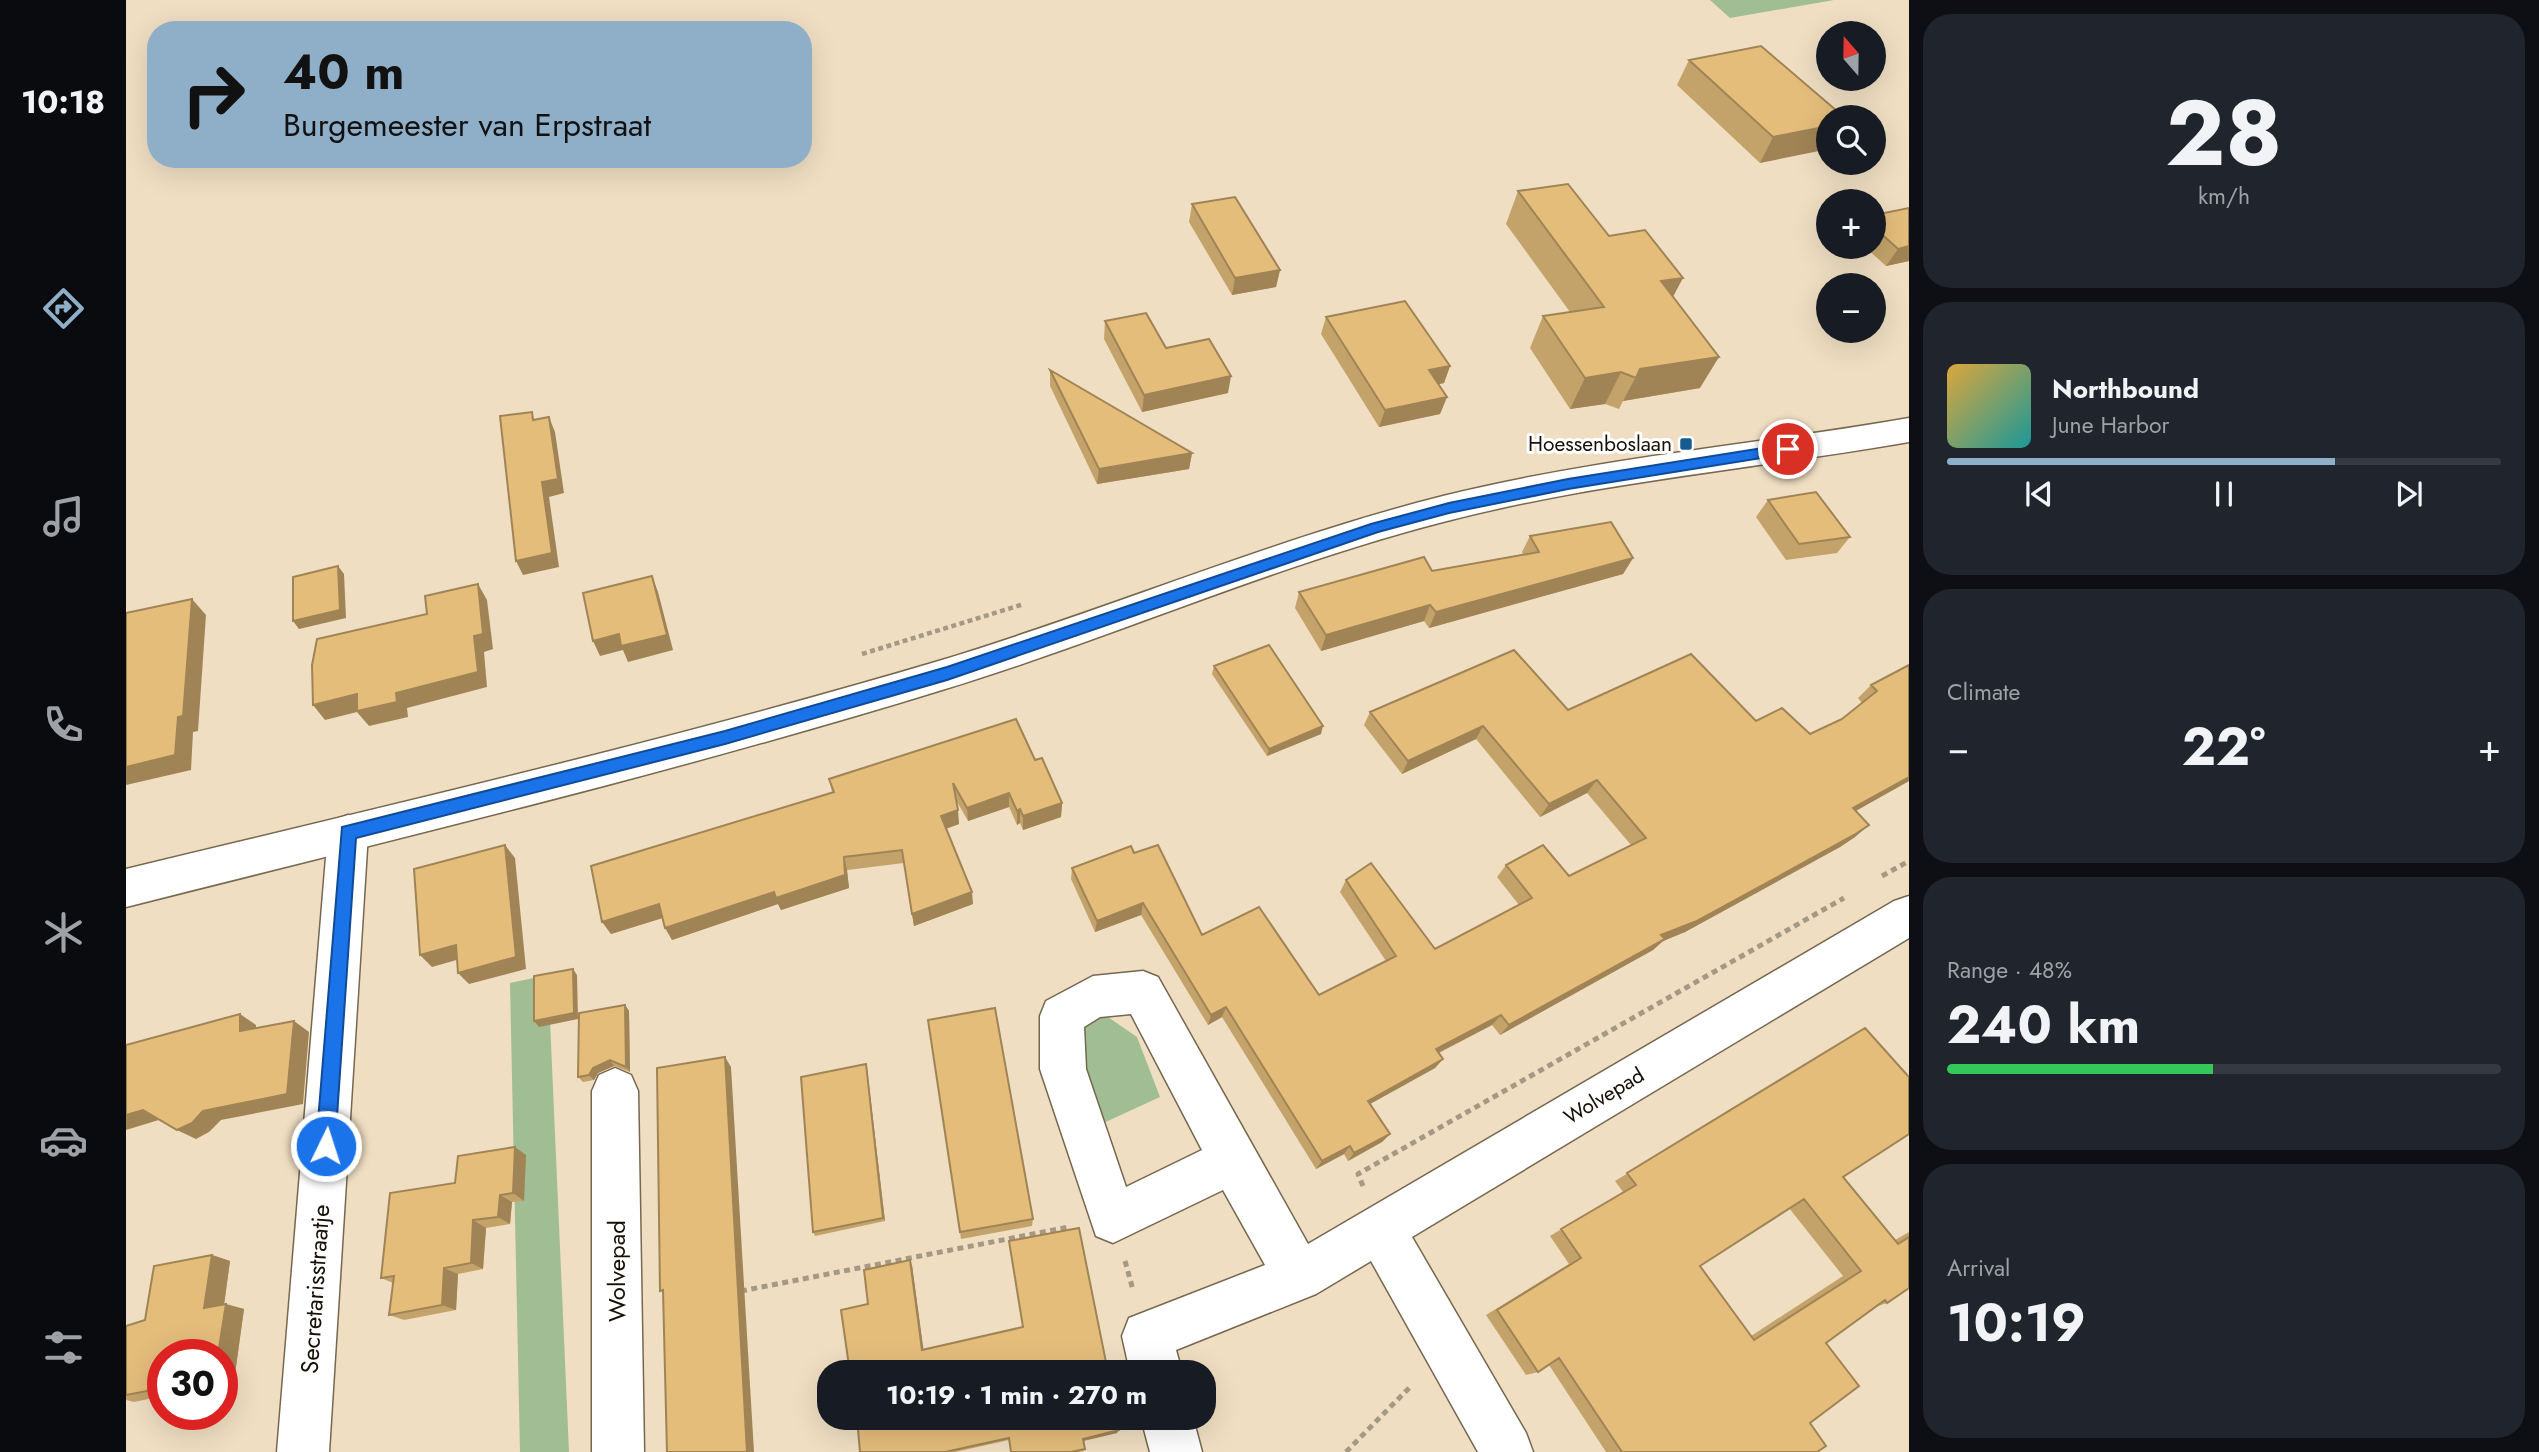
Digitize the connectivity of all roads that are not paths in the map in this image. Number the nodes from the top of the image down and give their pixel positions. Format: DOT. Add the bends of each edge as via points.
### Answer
graph roads {
  1 [pos="1909,430"];
  2 [pos="348,833"];
  3 [pos="126,888"];
  4 [pos="1909,915"];
  5 [pos="615,1091"];
  6 [pos="1231,1160"];
  7 [pos="1380,1229"];
  8 [pos="1299,1277"];
  9 [pos="1151,1354"];
  10 [pos="1170,1430"];
  11 [pos="303,1452"];
  12 [pos="618,1452"];
  13 [pos="1176,1452"];
  14 [pos="1507,1452"];
  1 -- 2 [label="street" via="1568,484 1449,508 1376,527 947,674 725,737"];
  2 -- 3 [label="street"];
  2 -- 11 [label="street, Secretarisstraatje"];
  4 -- 7 [label="street, Wolvepad"];
  5 -- 12 [label="street, Wolvepad"];
  6 -- 6 [label="street" via="1143,992 1093,997 1062,1016 1063,1069 1113,1219"];
  6 -- 8 [label="street"];
  7 -- 8 [label="street, Wolvepad"];
  7 -- 14 [label="street"];
  8 -- 9 [label="street, Wolvepad"];
  10 -- 13 [label="street"];
}
